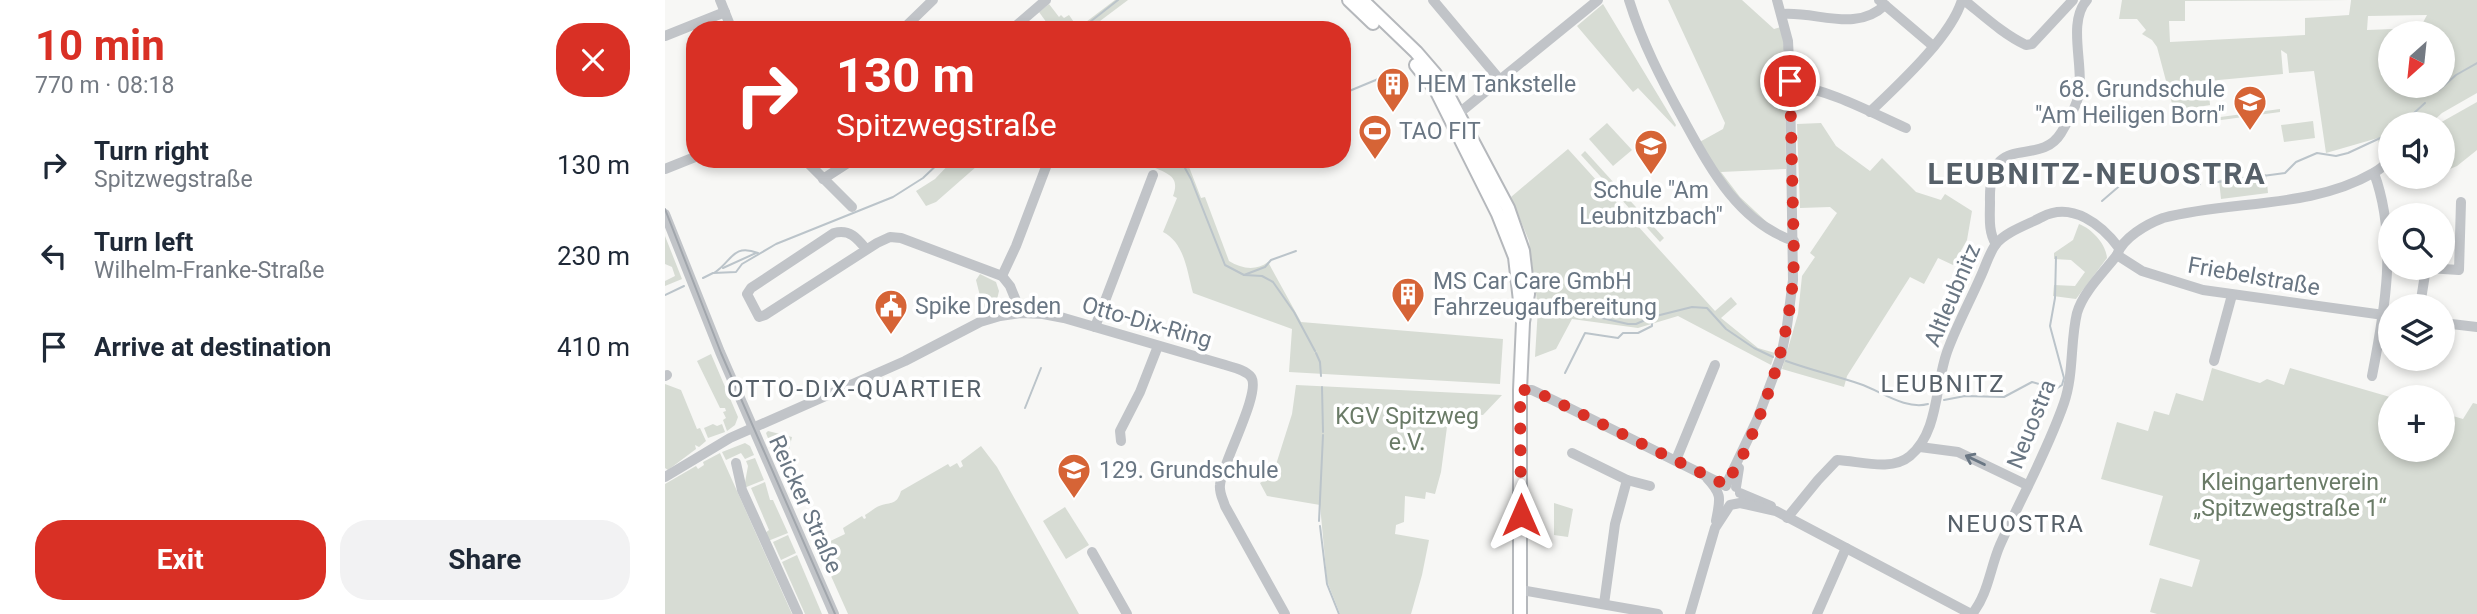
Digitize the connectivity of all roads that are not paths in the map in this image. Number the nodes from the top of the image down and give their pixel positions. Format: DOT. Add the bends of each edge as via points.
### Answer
graph roads {
  1 [pos="720,0"];
  2 [pos="933,0"];
  3 [pos="1047,0"];
  4 [pos="1349,0"];
  5 [pos="1362,0"];
  6 [pos="1434,0"];
  7 [pos="1598,0"];
  8 [pos="1629,0"];
  9 [pos="1777,0"];
  10 [pos="1963,0"];
  11 [pos="2073,0"];
  12 [pos="2087,0"];
  13 [pos="1882,3"];
  14 [pos="725,12"];
  15 [pos="1782,14"];
  16 [pos="702,21"];
  17 [pos="728,21"];
  18 [pos="911,21"];
  19 [pos="1021,21"];
  20 [pos="686,28"];
  21 [pos="665,36"];
  22 [pos="1933,46"];
  23 [pos="1500,80"];
  24 [pos="1790,84"];
  25 [pos="1870,112"];
  26 [pos="1458,114"];
  27 [pos="1906,128"];
  28 [pos="686,161"];
  29 [pos="813,168"];
  30 [pos="840,168"];
  31 [pos="1046,168"];
  32 [pos="665,169"];
  33 [pos="2378,170"];
  34 [pos="2374,173"];
  35 [pos="1153,175"];
  36 [pos="823,179"];
  37 [pos="2461,202"];
  38 [pos="852,207"];
  39 [pos="665,214"];
  40 [pos="1794,241"];
  41 [pos="1996,244"];
  42 [pos="866,249"];
  43 [pos="2118,252"];
  44 [pos="2455,270"];
  45 [pos="1002,276"];
  46 [pos="2386,294"];
  47 [pos="2232,295"];
  48 [pos="1021,313"];
  49 [pos="2378,315"];
  50 [pos="1523,322"];
  51 [pos="2455,324"];
  52 [pos="1095,327"];
  53 [pos="2477,327"];
  54 [pos="1158,345"];
  55 [pos="2378,352"];
  56 [pos="2214,361"];
  57 [pos="1715,366"];
  58 [pos="2372,376"];
  59 [pos="1520,390"];
  60 [pos="752,428"];
  61 [pos="1121,441"];
  62 [pos="1920,447"];
  63 [pos="1572,453"];
  64 [pos="1675,460"];
  65 [pos="736,463"];
  66 [pos="665,477"];
  67 [pos="1627,480"];
  68 [pos="2027,485"];
  69 [pos="1650,486"];
  70 [pos="1729,494"];
  71 [pos="1787,518"];
  72 [pos="1846,548"];
  73 [pos="1092,552"];
  74 [pos="1521,590"];
  75 [pos="1604,604"];
  76 [pos="798,614"];
  77 [pos="834,614"];
  78 [pos="1127,614"];
  79 [pos="1285,614"];
  80 [pos="1520,614"];
  81 [pos="1658,614"];
  82 [pos="1690,614"];
  83 [pos="1817,614"];
  84 [pos="1972,614"];
  1 -- 14 [label="street"];
  2 -- 18 [label="street"];
  3 -- 19 [label="street"];
  4 -- 50 [label="main road" via="1419,68 1445,108 1511,243"];
  5 -- 26 [label="main road" via="1435,74"];
  6 -- 23 [label="street"];
  7 -- 23 [label="street"];
  8 -- 40 [label="street" via="1650,56 1711,171 1753,219"];
  9 -- 15 [label="street"];
  10 -- 11 [label="street" via="2026,45"];
  10 -- 22 [label="street"];
  12 -- 41 [label="street, Altleubnitz" via="2077,19 2079,93 2066,126 2045,148 2007,154 1991,178 1991,231"];
  13 -- 15 [label="street" via="1866,18"];
  13 -- 22 [label="street"];
  14 -- 16 [label="street"];
  14 -- 17 [label="street"];
  15 -- 24 [label="street"];
  20 -- 21 [label="street"];
  22 -- 25 [label="street"];
  23 -- 26 [label="street"];
  24 -- 25 [label="street" via="1814,88"];
  24 -- 40 [label="street"];
  25 -- 27 [label="street"];
  26 -- 50 [label="main road" via="1508,208 1523,251 1528,294"];
  28 -- 32 [label="street"];
  29 -- 36 [label="street"];
  30 -- 36 [label="street"];
  31 -- 45 [label="street"];
  33 -- 34 [label="street, Neuostra"];
  34 -- 43 [label="street, Neuostra" via="2317,194 2163,218 2151,222"];
  34 -- 46 [label="street" via="2385,226"];
  35 -- 52 [label="street"];
  36 -- 38 [label="street"];
  37 -- 44 [label="street" via="2459,270"];
  39 -- 60 [label="street, Reicker Straße"];
  40 -- 70 [label="street" via="1793,289 1781,356"];
  41 -- 43 [label="street, Friebelstraße" via="2058,212 2095,222"];
  41 -- 62 [label="street, Altleubnitz" via="1947,353"];
  42 -- 42 [label="street" via="765,315 755,313 747,294 751,288 834,233 847,232"];
  42 -- 45 [label="street" via="890,237 901,238"];
  43 -- 47 [label="street, Friebelstraße" via="2142,271"];
  43 -- 68 [label="street, Neuostra" via="2081,304 2066,399"];
  45 -- 48 [label="street"];
  47 -- 49 [label="street, Friebelstraße"];
  47 -- 56 [label="street"];
  48 -- 52 [label="street, Otto-Dix-Ring"];
  48 -- 60 [label="street, Otto-Dix-Ring" via="965,328 905,361"];
  50 -- 59 [label="main road"];
  51 -- 53 [label="street"];
  52 -- 54 [label="street, Otto-Dix-Ring"];
  54 -- 61 [label="street" via="1120,431"];
  54 -- 79 [label="street, Otto-Dix-Ring" via="1242,371 1251,378 1250,402 1220,488"];
  55 -- 58 [label="street"];
  57 -- 64 [label="street"];
  59 -- 64 [label="street" via="1532,390"];
  59 -- 74 [label="main road"];
  60 -- 66 [label="street, Otto-Dix-Ring"];
  60 -- 77 [label="street, Reicker Straße"];
  68 -- 62 [label="street, one-way" via="1958,452"];
  62 -- 71 [label="street" via="1905,461 1892,464 1837,460"];
  63 -- 67 [label="street"];
  64 -- 70 [label="street"];
  65 -- 76 [label="street" via="742,490"];
  67 -- 69 [label="street"];
  67 -- 75 [label="street" via="1615,524"];
  68 -- 84 [label="street, Neuostra" via="1994,560 1985,594"];
  70 -- 71 [label="street" via="1760,500"];
  70 -- 82 [label="street"];
  71 -- 72 [label="street"];
  72 -- 83 [label="street"];
  72 -- 84 [label="street"];
  73 -- 78 [label="street"];
  74 -- 75 [label="street"];
  74 -- 80 [label="main road"];
  75 -- 81 [label="street"];
}
